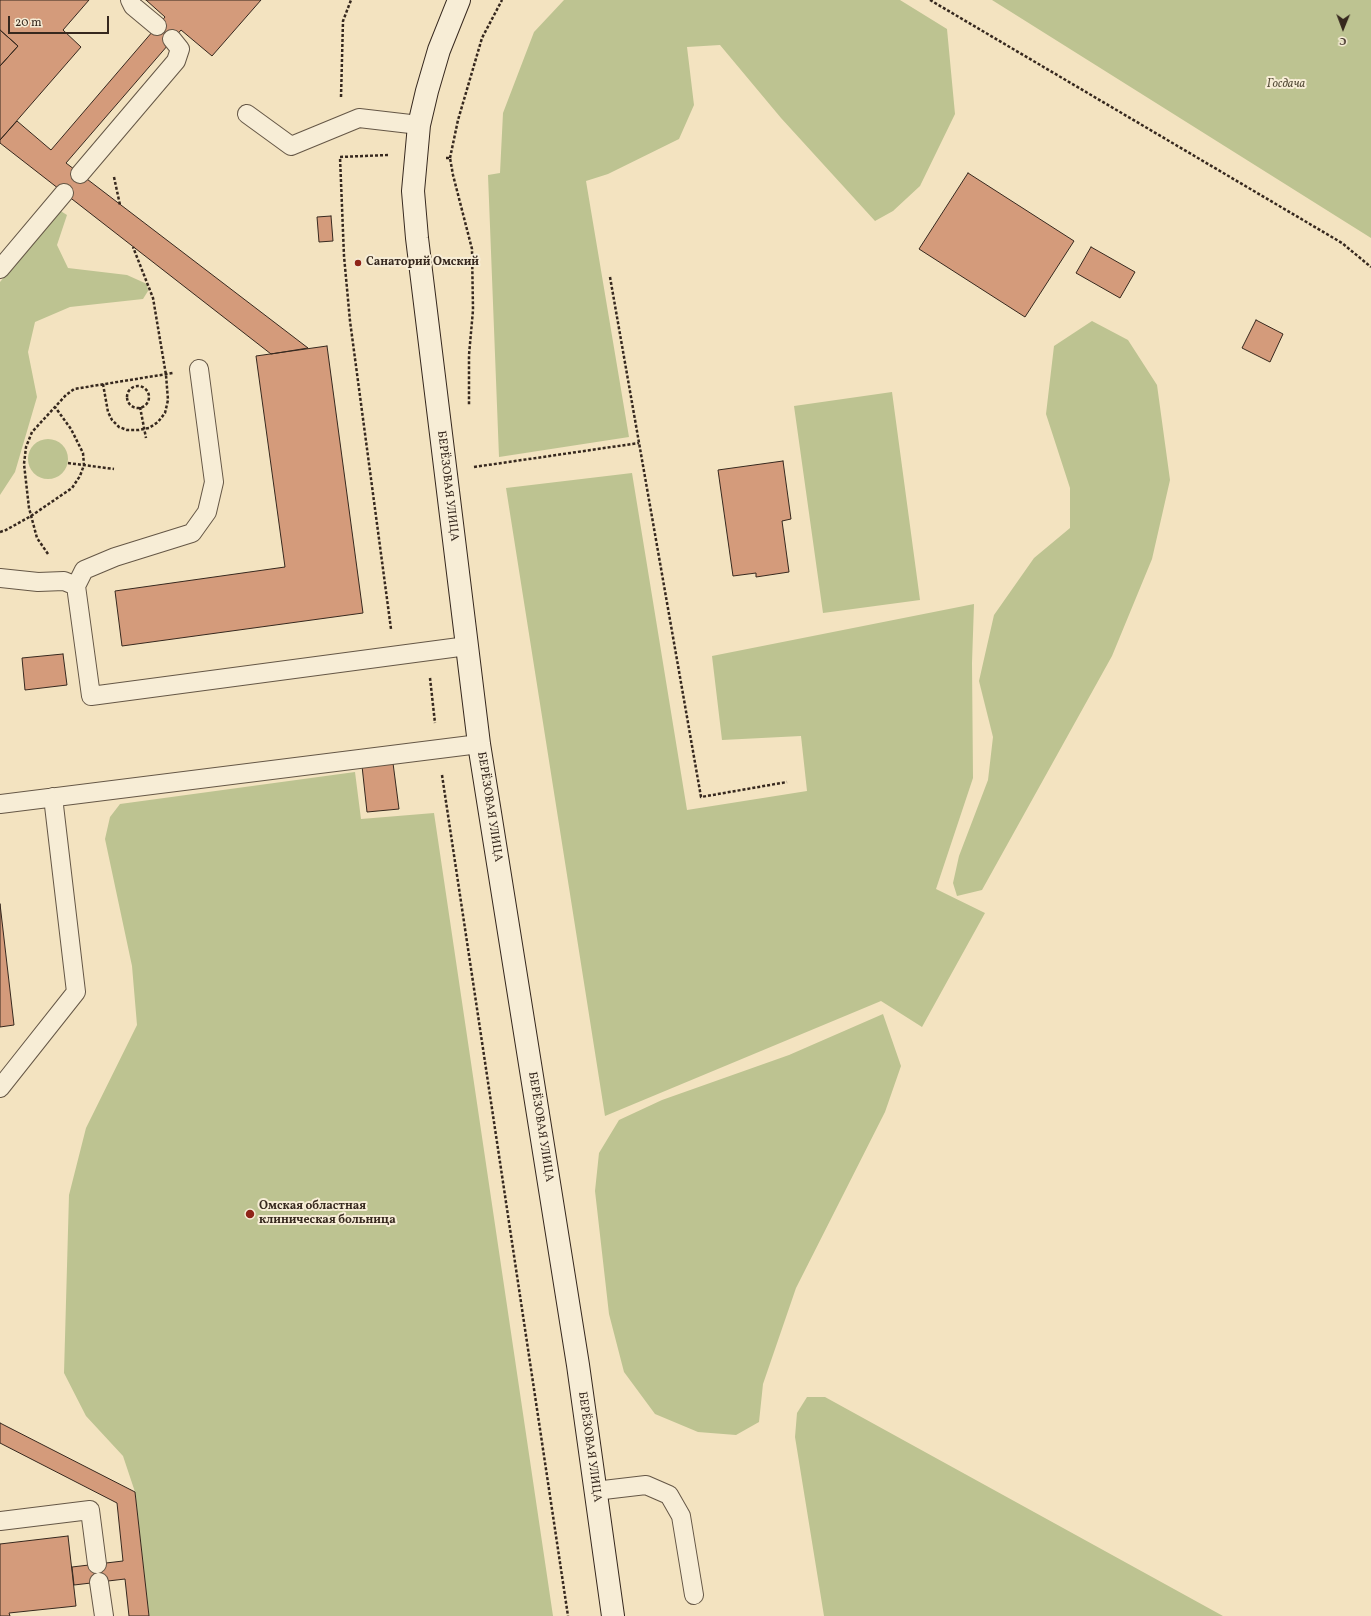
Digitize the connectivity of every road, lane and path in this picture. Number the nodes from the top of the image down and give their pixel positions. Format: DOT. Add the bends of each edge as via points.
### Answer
graph roads {
  1 [pos="130,0"];
  2 [pos="351,0"];
  3 [pos="459,0"];
  4 [pos="502,0"];
  5 [pos="930,0"];
  6 [pos="158,26"];
  7 [pos="172,39"];
  8 [pos="247,114"];
  9 [pos="419,125"];
  10 [pos="340,126"];
  11 [pos="389,155"];
  12 [pos="340,157"];
  13 [pos="441,158"];
  14 [pos="450,158"];
  15 [pos="80,174"];
  16 [pos="64,193"];
  17 [pos="133,247"];
  18 [pos="1371,267"];
  19 [pos="0,269"];
  20 [pos="610,277"];
  21 [pos="199,369"];
  22 [pos="166,375"];
  23 [pos="136,379"];
  24 [pos="103,384"];
  25 [pos="137,385"];
  26 [pos="54,407"];
  27 [pos="140,407"];
  28 [pos="469,409"];
  29 [pos="144,429"];
  30 [pos="146,438"];
  31 [pos="639,443"];
  32 [pos="474,460"];
  33 [pos="68,463"];
  34 [pos="84,465"];
  35 [pos="474,467"];
  36 [pos="114,469"];
  37 [pos="446,471"];
  38 [pos="31,516"];
  39 [pos="0,532"];
  40 [pos="0,578"];
  41 [pos="70,583"];
  42 [pos="467,646"];
  43 [pos="408,654"];
  44 [pos="480,744"];
  45 [pos="438,750"];
  46 [pos="787,782"];
  47 [pos="53,797"];
  48 [pos="0,804"];
  49 [pos="0,1088"];
  50 [pos="595,1491"];
  51 [pos="0,1520"];
  52 [pos="97,1564"];
  53 [pos="99,1582"];
  54 [pos="694,1595"];
  55 [pos="104,1616"];
  56 [pos="568,1616"];
  57 [pos="613,1616"];
  1 -- 6 [label="lane" via="133,6"];
  2 -- 10 [label="path" via="343,21"];
  3 -- 9 [label="main road, БЕРЁЗОВАЯ УЛИЦА" via="439,50"];
  4 -- 14 [label="path" via="482,38 458,120"];
  5 -- 18 [label="path" via="1342,243"];
  7 -- 15 [label="lane" via="180,49 176,61"];
  8 -- 10 [label="lane" via="290,146"];
  9 -- 10 [label="lane" via="359,118"];
  9 -- 37 [label="main road, БЕРЁЗОВАЯ УЛИЦА" via="413,191 416,238"];
  10 -- 12 [label="path"];
  11 -- 12 [label="path"];
  12 -- 43 [label="path" via="344,256 350,321 392,642"];
  13 -- 14 [label="path"];
  14 -- 28 [label="path" via="472,249"];
  16 -- 19 [label="lane"];
  17 -- 22 [label="path" via="153,298"];
  20 -- 31 [label="path"];
  21 -- 22 [label="path"];
  21 -- 41 [label="lane" via="214,482 207,512 192,532 115,556 84,570"];
  22 -- 23 [label="path"];
  22 -- 29 [label="path" via="168,400 165,413 158,422"];
  23 -- 24 [label="path"];
  23 -- 25 [label="path"];
  24 -- 26 [label="path" via="74,389"];
  24 -- 29 [label="path" via="112,420 127,430"];
  25 -- 27 [label="path" via="146,388 150,394 149,401 144,407"];
  25 -- 27 [label="path" via="132,386 127,392 126,399 130,406"];
  26 -- 34 [label="path" via="74,435 83,453"];
  26 -- 38 [label="path" via="32,432 26,447 24,464"];
  27 -- 29 [label="path"];
  29 -- 30 [label="path"];
  31 -- 35 [label="path"];
  31 -- 46 [label="path" via="701,797"];
  32 -- 35 [label="path"];
  33 -- 34 [label="path"];
  34 -- 36 [label="path"];
  34 -- 38 [label="path" via="72,488"];
  35 -- 37 [label="path"];
  37 -- 42 [label="main road, БЕРЁЗОВАЯ УЛИЦА"];
  38 -- 39 [label="path"];
  38 -- 41 [label="path" via="37,538"];
  40 -- 41 [label="lane"];
  41 -- 43 [label="lane" via="91,696"];
  42 -- 43 [label="lane"];
  42 -- 44 [label="main road, БЕРЁЗОВАЯ УЛИЦА"];
  43 -- 45 [label="path" via="429,669"];
  44 -- 45 [label="lane"];
  44 -- 50 [label="main road, БЕРЁЗОВАЯ УЛИЦА" via="578,1365"];
  45 -- 47 [label="lane"];
  45 -- 56 [label="path"];
  47 -- 48 [label="lane"];
  47 -- 49 [label="lane" via="76,992"];
  50 -- 54 [label="lane" via="646,1485 669,1495 681,1516"];
  50 -- 57 [label="main road, БЕРЁЗОВАЯ УЛИЦА"];
  51 -- 52 [label="lane" via="90,1510"];
  53 -- 55 [label="lane"];
}
